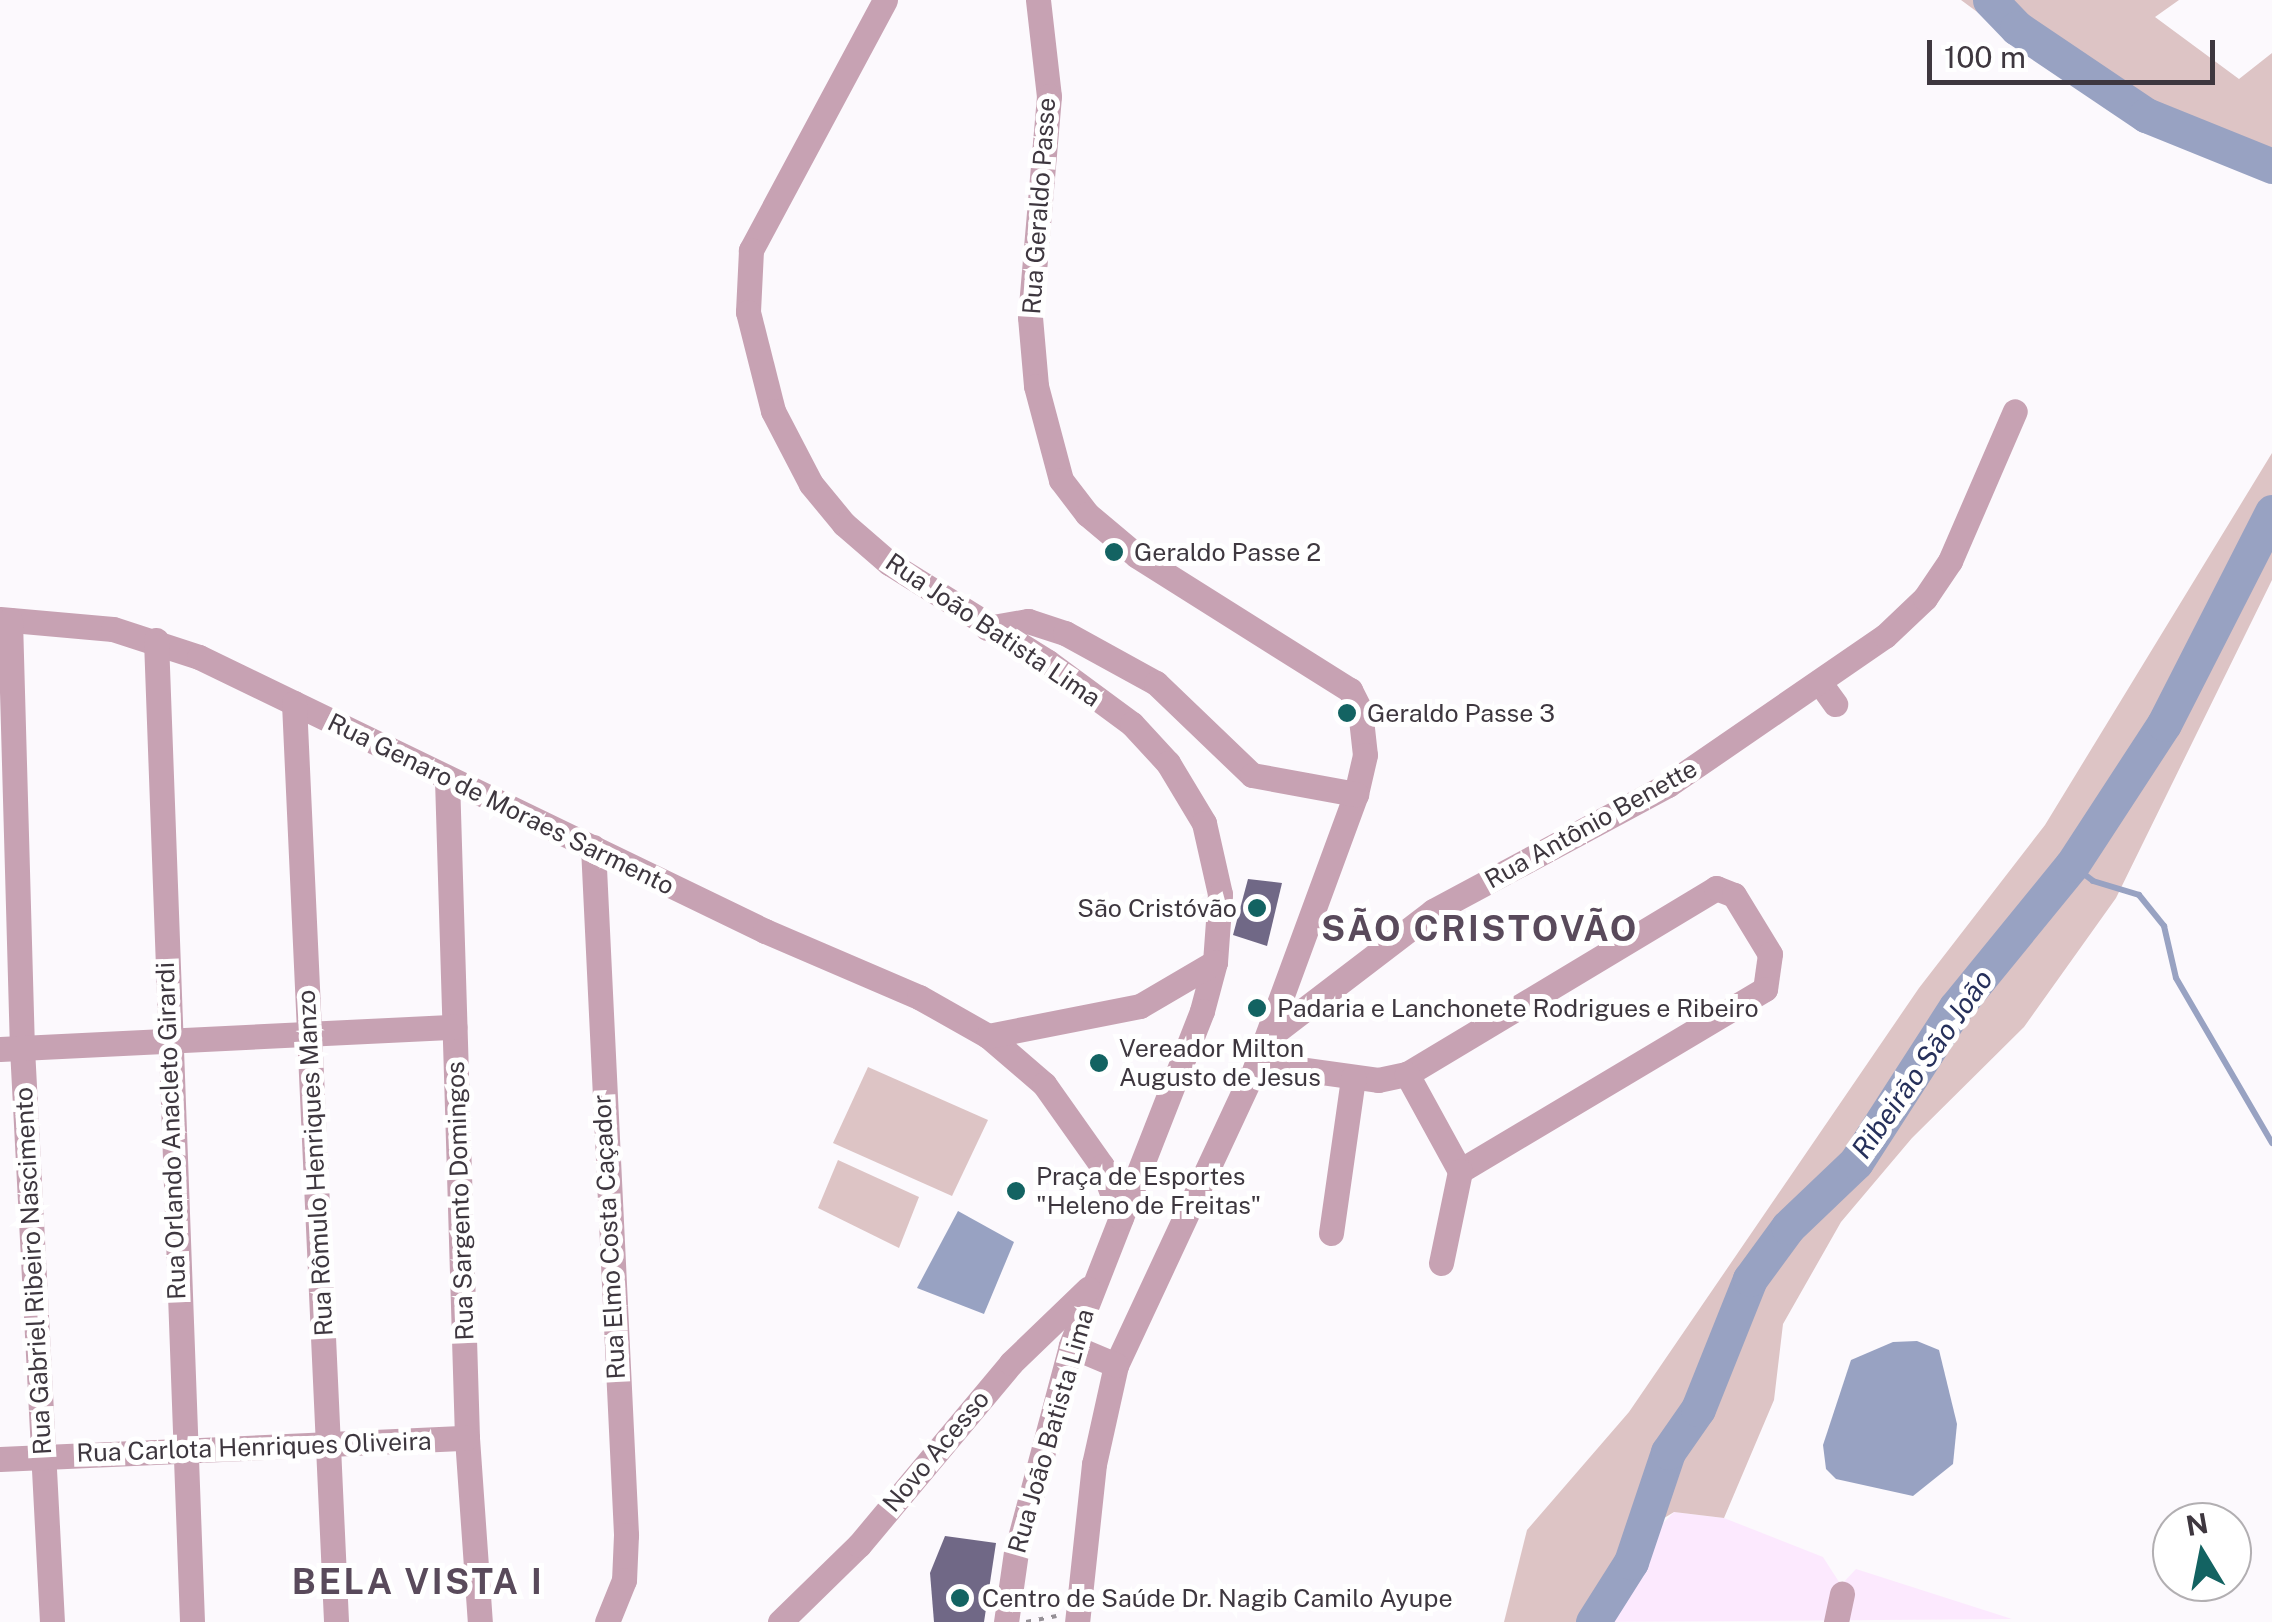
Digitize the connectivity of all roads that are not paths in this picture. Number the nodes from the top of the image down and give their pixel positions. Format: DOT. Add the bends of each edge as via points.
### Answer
graph roads {
  1 [pos="885,0"];
  2 [pos="1038,0"];
  3 [pos="1060,0"];
  4 [pos="1040,26"];
  5 [pos="2015,411"];
  6 [pos="5,620"];
  7 [pos="987,628"];
  8 [pos="156,640"];
  9 [pos="294,703"];
  10 [pos="447,779"];
  11 [pos="1356,794"];
  12 [pos="593,848"];
  13 [pos="1215,962"];
  14 [pos="454,1028"];
  15 [pos="309,1034"];
  16 [pos="988,1036"];
  17 [pos="1267,1038"];
  18 [pos="167,1040"];
  19 [pos="11,1048"];
  20 [pos="1257,1063"];
  21 [pos="1408,1074"];
  22 [pos="1353,1078"];
  23 [pos="1460,1171"];
  24 [pos="1121,1218"];
  25 [pos="1331,1233"];
  26 [pos="1441,1262"];
  27 [pos="1095,1282"];
  28 [pos="1071,1346"];
  29 [pos="1116,1365"];
  30 [pos="467,1438"];
  31 [pos="329,1444"];
  32 [pos="185,1450"];
  33 [pos="42,1457"];
  34 [pos="0,1459"];
  35 [pos="1842,1594"];
  36 [pos="1077,1617"];
  37 [pos="52,1622"];
  38 [pos="192,1622"];
  39 [pos="336,1622"];
  40 [pos="480,1622"];
  41 [pos="607,1622"];
  42 [pos="780,1622"];
  43 [pos="1006,1622"];
  44 [pos="1836,1622"];
  1 -- 7 [label="street, Rua João Batista Lima" via="751,250 748,312 773,410 810,484 888,562"];
  2 -- 4 [label="street, Rua Geraldo Passe"];
  3 -- 4 [label="street"];
  4 -- 11 [label="street, Rua Geraldo Passe" via="1048,144 1030,317 1036,386 1061,480 1087,514 1136,556 1350,690 1364,733"];
  5 -- 17 [label="street, Rua Antônio Benette" via="1967,527 1925,598 1828,694 1433,911"];
  6 -- 8 [label="street, Rua Genaro de Moraes Sarmento" via="112,629"];
  6 -- 19 [label="street, Rua Gabriel Ribeiro Nascimento"];
  7 -- 11 [label="street" via="1028,621 1065,634 1156,684 1252,775"];
  7 -- 13 [label="street, Rua João Batista Lima" via="1028,648 1132,724 1190,793 1215,858"];
  8 -- 9 [label="street, Rua Genaro de Moraes Sarmento"];
  8 -- 18 [label="street, Rua Orlando Anacleto Girardi"];
  9 -- 10 [label="street, Rua Genaro de Moraes Sarmento"];
  9 -- 15 [label="street, Rua Rômulo Henriques Manzo"];
  10 -- 12 [label="street, Rua Genaro de Moraes Sarmento"];
  10 -- 14 [label="street, Rua Sargento Domingos"];
  11 -- 17 [label="street, Rua Geraldo Passe"];
  12 -- 16 [label="street, Rua Genaro de Moraes Sarmento" via="919,997"];
  12 -- 41 [label="street, Rua Elmo Costa Caçador" via="626,1535 622,1590"];
  13 -- 16 [label="street" via="1140,1006"];
  13 -- 24 [label="street, Rua João Batista Lima" via="1171,1097"];
  14 -- 15 [label="street"];
  14 -- 30 [label="street, Rua Sargento Domingos"];
  15 -- 18 [label="street"];
  15 -- 31 [label="street, Rua Rômulo Henriques Manzo"];
  16 -- 24 [label="street, Rua Genaro de Moraes Sarmento" via="1044,1084 1090,1147"];
  17 -- 20 [label="street, Rua Geraldo Passe"];
  18 -- 19 [label="street"];
  18 -- 32 [label="street, Rua Orlando Anacleto Girardi"];
  19 -- 33 [label="street, Rua Gabriel Ribeiro Nascimento"];
  20 -- 22 [label="street"];
  20 -- 29 [label="street, Rua Geraldo Passe"];
  21 -- 22 [label="street"];
  21 -- 23 [label="street"];
  21 -- 23 [label="street" via="1716,888 1734,895 1770,954 1765,989"];
  22 -- 25 [label="street"];
  23 -- 26 [label="street"];
  24 -- 27 [label="street, Rua João Batista Lima"];
  27 -- 28 [label="street, Rua João Batista Lima"];
  27 -- 42 [label="street, Novo Acesso" via="1012,1362 859,1545"];
  28 -- 29 [label="street"];
  28 -- 43 [label="street, Rua João Batista Lima" via="1016,1552"];
  29 -- 36 [label="street, Rua Geraldo Passe" via="1094,1464"];
  30 -- 31 [label="street, Rua Carlota Henriques Oliveira"];
  30 -- 40 [label="street, Rua Sargento Domingos"];
  31 -- 32 [label="street, Rua Carlota Henriques Oliveira"];
  31 -- 39 [label="street, Rua Rômulo Henriques Manzo"];
  32 -- 33 [label="street, Rua Carlota Henriques Oliveira"];
  32 -- 38 [label="street, Rua Orlando Anacleto Girardi"];
  33 -- 34 [label="street, Rua Carlota Henriques Oliveira"];
  33 -- 37 [label="street, Rua Gabriel Ribeiro Nascimento"];
  35 -- 44 [label="street"];
}
